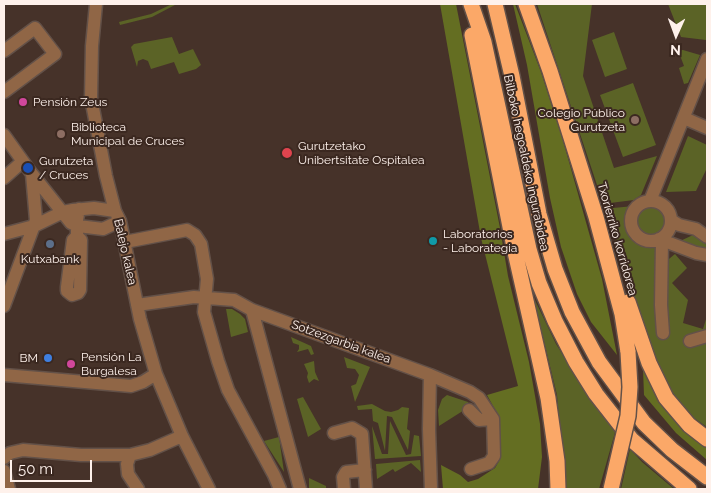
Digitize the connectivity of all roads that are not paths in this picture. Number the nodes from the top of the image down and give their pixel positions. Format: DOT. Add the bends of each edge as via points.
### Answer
graph roads {
  1 [pos="96,4"];
  2 [pos="465,4"];
  3 [pos="471,4"];
  4 [pos="495,4"];
  5 [pos="526,4"];
  6 [pos="4,51"];
  7 [pos="707,59"];
  8 [pos="4,92"];
  9 [pos="684,118"];
  10 [pos="707,128"];
  11 [pos="4,135"];
  12 [pos="22,162"];
  13 [pos="32,174"];
  14 [pos="4,178"];
  15 [pos="650,201"];
  16 [pos="79,209"];
  17 [pos="63,212"];
  18 [pos="117,216"];
  19 [pos="596,217"];
  20 [pos="671,220"];
  21 [pos="28,227"];
  22 [pos="78,231"];
  23 [pos="4,234"];
  24 [pos="707,237"];
  25 [pos="660,240"];
  26 [pos="125,242"];
  27 [pos="707,255"];
  28 [pos="207,297"];
  29 [pos="137,305"];
  30 [pos="4,306"];
  31 [pos="252,310"];
  32 [pos="663,333"];
  33 [pos="707,336"];
  34 [pos="690,340"];
  35 [pos="156,374"];
  36 [pos="4,375"];
  37 [pos="430,375"];
  38 [pos="468,410"];
  39 [pos="493,419"];
  40 [pos="553,426"];
  41 [pos="334,433"];
  42 [pos="182,436"];
  43 [pos="707,439"];
  44 [pos="130,455"];
  45 [pos="4,458"];
  46 [pos="471,469"];
  47 [pos="365,470"];
  48 [pos="4,471"];
  49 [pos="707,477"];
  50 [pos="9,489"];
  51 [pos="138,489"];
  52 [pos="209,489"];
  53 [pos="280,489"];
  54 [pos="300,489"];
  55 [pos="344,489"];
  56 [pos="366,489"];
  57 [pos="431,489"];
  58 [pos="547,489"];
  59 [pos="558,489"];
  60 [pos="611,489"];
  61 [pos="689,489"];
  1 -- 18 [label="street, Balejo kalea" via="91,98"];
  2 -- 40 [label="highway"];
  3 -- 61 [label="highway, Bilboko hegoaldeko ingurabidea" via="484,42 529,249 555,321 596,394 632,440"];
  4 -- 49 [label="highway, Bilboko hegoaldeko ingurabidea" via="541,222 572,312 599,362 644,423"];
  5 -- 19 [label="highway, Txorierriko korridorea"];
  6 -- 8 [label="street" via="35,28 56,54"];
  7 -- 9 [label="street"];
  9 -- 10 [label="street"];
  9 -- 15 [label="street"];
  11 -- 12 [label="street"];
  12 -- 13 [label="street"];
  12 -- 14 [label="street"];
  13 -- 17 [label="street"];
  13 -- 21 [label="street" via="36,220"];
  15 -- 20 [label="street" via="663,205"];
  15 -- 25 [label="street" via="634,210 632,228 640,238"];
  16 -- 17 [label="street"];
  16 -- 18 [label="street" via="94,208"];
  16 -- 22 [label="street"];
  17 -- 21 [label="street"];
  17 -- 22 [label="street"];
  18 -- 22 [label="street" via="103,229"];
  18 -- 26 [label="street, Balejo kalea"];
  19 -- 43 [label="highway" via="611,244 648,363 666,398"];
  19 -- 60 [label="highway, Txorierriko korridorea, bridge" via="622,314 630,386 628,416"];
  20 -- 24 [label="street" via="696,229"];
  20 -- 25 [label="street" via="668,232"];
  21 -- 23 [label="street"];
  21 -- 30 [label="street"];
  25 -- 27 [label="street"];
  25 -- 32 [label="street"];
  26 -- 28 [label="street" via="187,230 196,235 205,262"];
  26 -- 29 [label="street, Balejo kalea"];
  28 -- 29 [label="street, Sotzezgarbia kalea"];
  28 -- 31 [label="street, Sotzezgarbia kalea" via="234,300"];
  28 -- 53 [label="street" via="204,312 228,390"];
  29 -- 35 [label="street, Balejo kalea"];
  31 -- 37 [label="street, Sotzezgarbia kalea"];
  31 -- 54 [label="street"];
  33 -- 34 [label="street"];
  35 -- 36 [label="street" via="131,386"];
  35 -- 42 [label="street, Balejo kalea"];
  37 -- 39 [label="street, Sotzezgarbia kalea" via="479,398"];
  37 -- 57 [label="street"];
  38 -- 39 [label="street" via="479,420"];
  39 -- 46 [label="street" via="494,456 489,463"];
  40 -- 58 [label="highway"];
  40 -- 59 [label="highway"];
  41 -- 47 [label="street" via="352,428 362,434"];
  42 -- 44 [label="street"];
  42 -- 52 [label="street, Balejo kalea"];
  44 -- 45 [label="street" via="23,450"];
  44 -- 51 [label="street" via="128,474"];
  47 -- 55 [label="street" via="346,472"];
  47 -- 56 [label="street"];
  48 -- 50 [label="street"];
}
